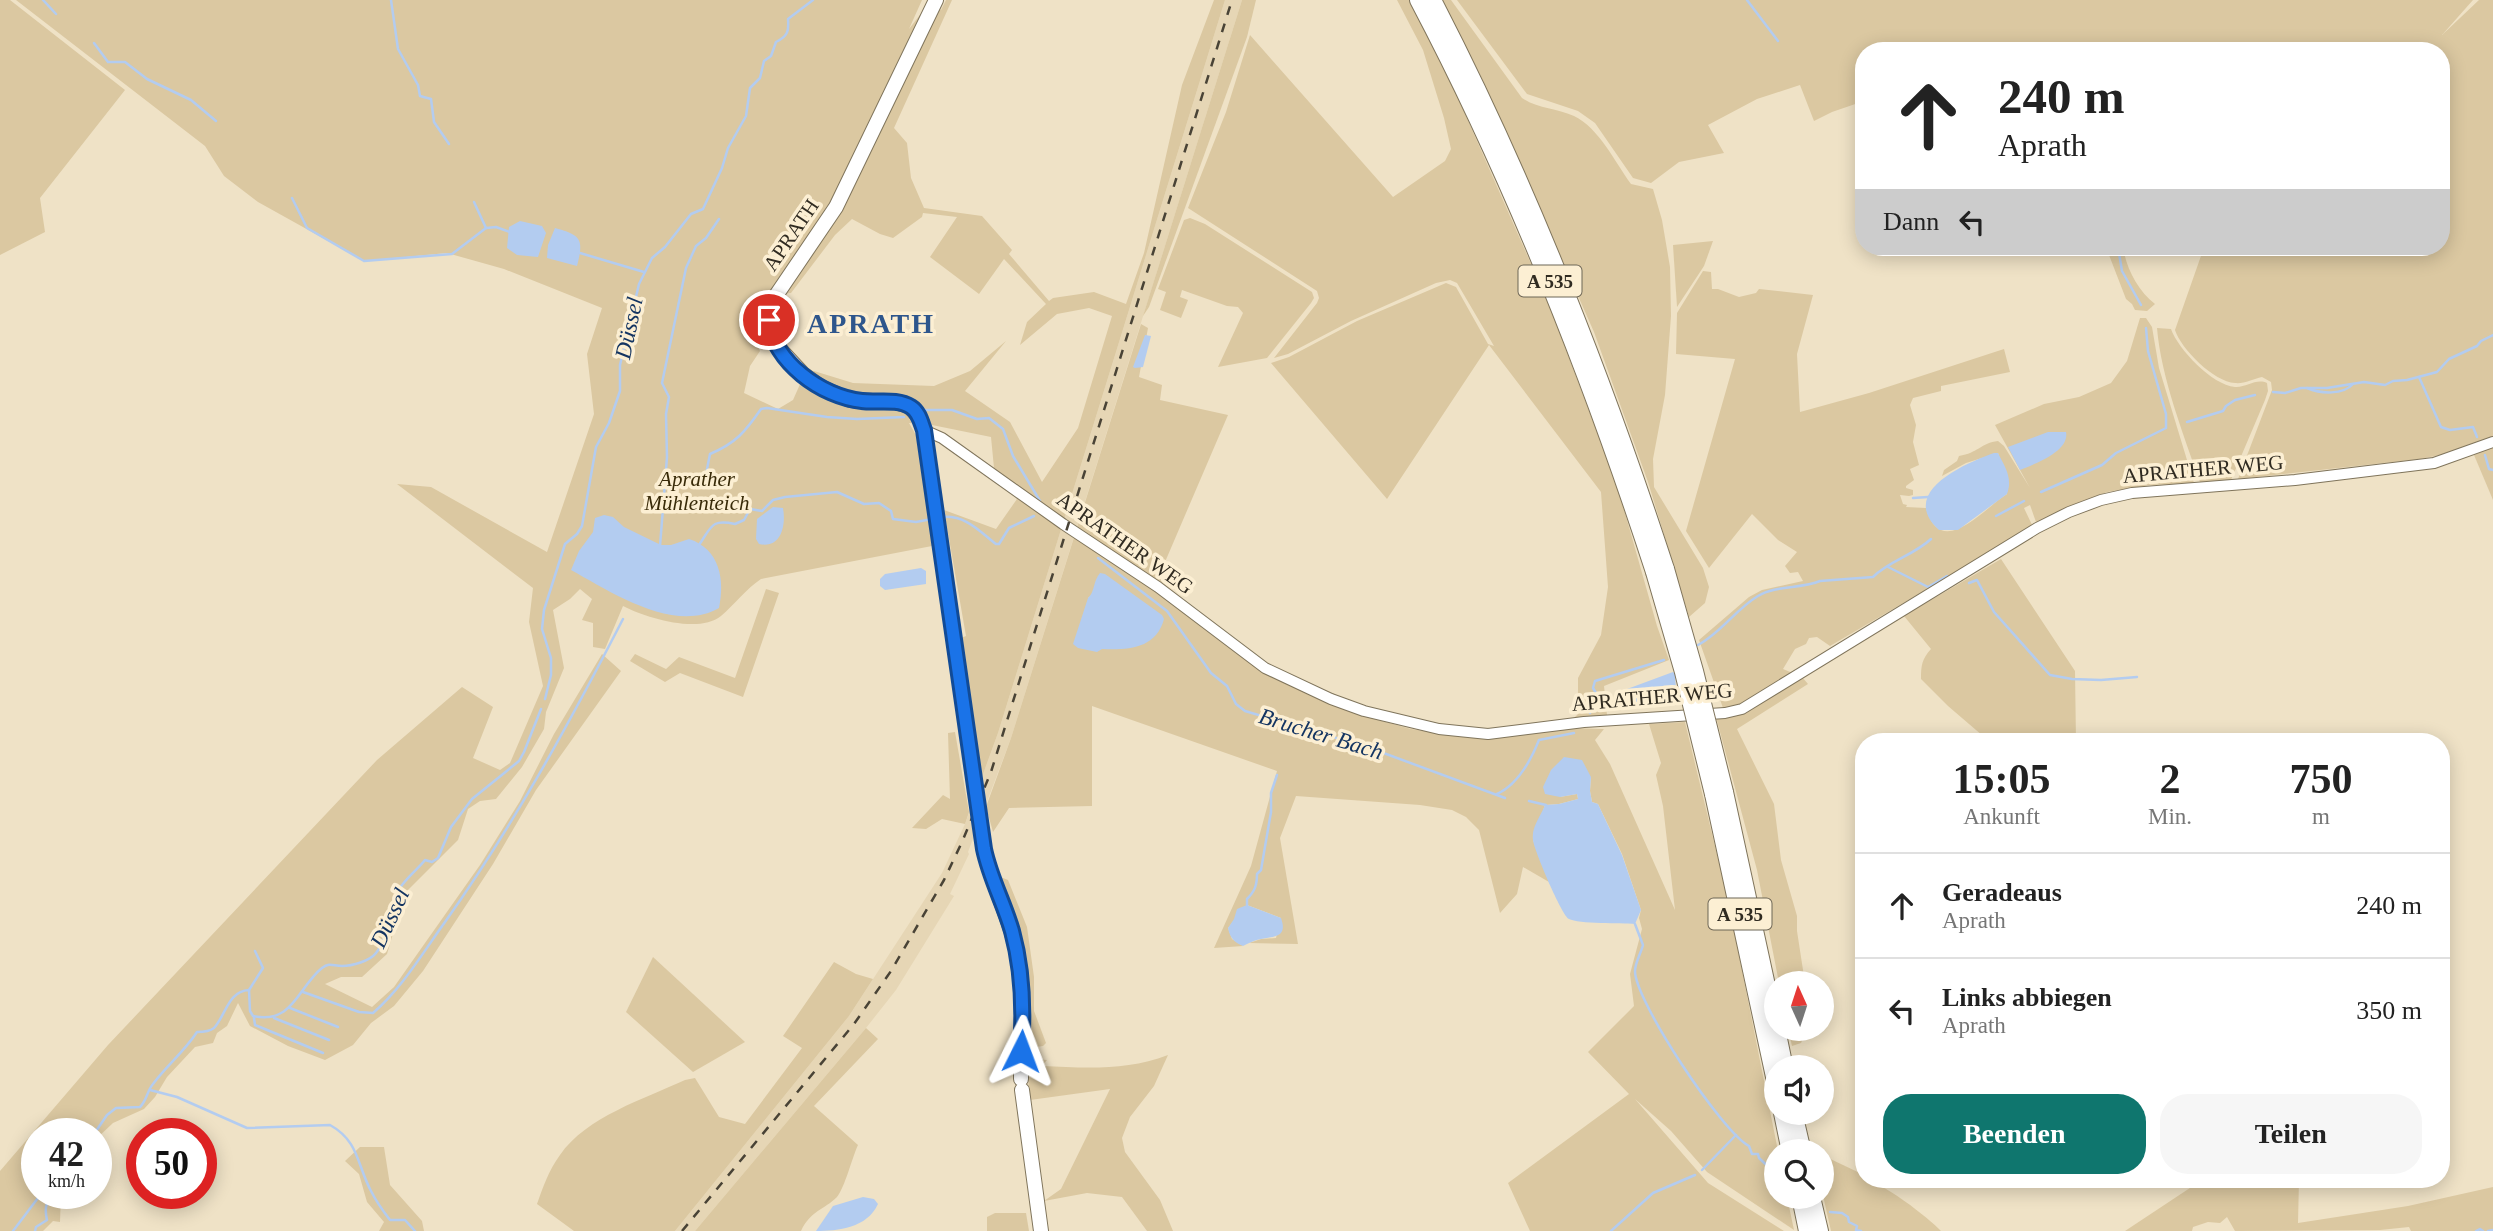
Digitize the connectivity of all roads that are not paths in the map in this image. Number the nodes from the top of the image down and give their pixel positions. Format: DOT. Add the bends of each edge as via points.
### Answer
graph roads {
  1 [pos="936,0"];
  2 [pos="1418,0"];
  3 [pos="1433,0"];
  4 [pos="924,430"];
  5 [pos="2493,442"];
  6 [pos="1660,571"];
  7 [pos="1764,987"];
  8 [pos="1802,1209"];
  9 [pos="1815,1209"];
  10 [pos="1041,1231"];
  11 [pos="1807,1231"];
  12 [pos="1820,1231"];
  1 -- 4 [label="main road, APRATH" via="836,207 775,297 769,320 776,345 821,387 850,400 909,406"];
  2 -- 6 [label="highway, A 535" via="1489,139 1557,298"];
  3 -- 6 [label="highway, A 535" via="1501,137 1564,282 1613,410"];
  4 -- 5 [label="street, APRATHER WEG" via="942,438 1275,673 1364,711 1440,729 1488,734 1742,709 2037,528 2101,500 2132,493 2434,463"];
  4 -- 10 [label="main road" via="986,860 1012,931 1021,980 1022,1085"];
  6 -- 7 [label="highway, A 535, bridge"];
  8 -- 11 [label="highway"];
  9 -- 12 [label="highway"];
}
